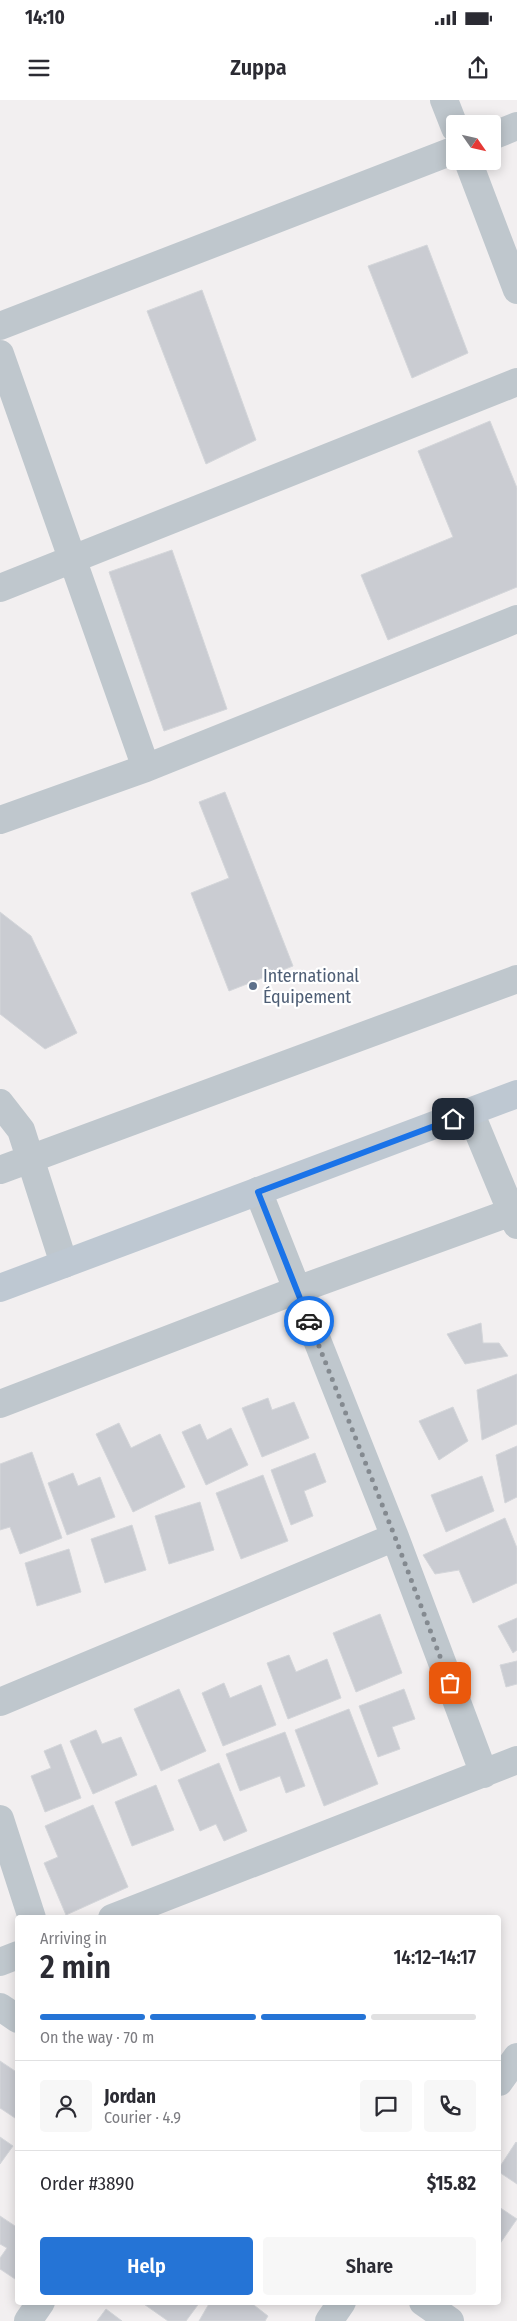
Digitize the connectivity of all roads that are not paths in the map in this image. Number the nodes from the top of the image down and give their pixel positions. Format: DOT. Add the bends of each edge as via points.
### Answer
graph roads {
  1 [pos="444,100"];
  2 [pos="450,115"];
  3 [pos="517,126"];
  4 [pos="501,132"];
  5 [pos="446,153"];
  6 [pos="471,170"];
  7 [pos="517,290"];
  8 [pos="0,326"];
  9 [pos="0,354"];
  10 [pos="517,382"];
  11 [pos="72,559"];
  12 [pos="0,588"];
  13 [pos="517,619"];
  14 [pos="146,768"];
  15 [pos="0,820"];
  16 [pos="517,979"];
  17 [pos="517,1094"];
  18 [pos="0,1103"];
  19 [pos="470,1112"];
  20 [pos="31,1159"];
  21 [pos="0,1170"];
  22 [pos="258,1192"];
  23 [pos="515,1216"];
  24 [pos="64,1264"];
  25 [pos="0,1288"];
  26 [pos="297,1290"];
  27 [pos="0,1404"];
  28 [pos="395,1537"];
  29 [pos="0,1702"];
  30 [pos="517,1760"];
  31 [pos="484,1774"];
  32 [pos="0,1819"];
  33 [pos="31,1915"];
  34 [pos="120,1915"];
  35 [pos="15,1956"];
  36 [pos="0,1962"];
  37 [pos="0,2007"];
  38 [pos="15,2017"];
  39 [pos="39,2305"];
  40 [pos="340,2305"];
  41 [pos="427,2305"];
  42 [pos="28,2321"];
  43 [pos="329,2321"];
  44 [pos="450,2321"];
  1 -- 2 [label="street"];
  3 -- 4 [label="street"];
  5 -- 8 [label="street"];
  6 -- 7 [label="street"];
  9 -- 11 [label="street"];
  10 -- 11 [label="street"];
  11 -- 12 [label="street"];
  11 -- 14 [label="street"];
  13 -- 14 [label="street"];
  14 -- 15 [label="street"];
  16 -- 20 [label="street"];
  17 -- 19 [label="main road"];
  18 -- 20 [label="street" via="21,1130"];
  19 -- 22 [label="main road"];
  19 -- 23 [label="street"];
  20 -- 21 [label="street"];
  20 -- 24 [label="street"];
  22 -- 24 [label="main road"];
  22 -- 26 [label="street"];
  23 -- 26 [label="street"];
  24 -- 25 [label="main road"];
  26 -- 27 [label="street"];
  26 -- 28 [label="street"];
  28 -- 29 [label="street"];
  28 -- 31 [label="street"];
  30 -- 31 [label="street"];
  31 -- 34 [label="street"];
  32 -- 33 [label="street"];
  35 -- 36 [label="street"];
  37 -- 38 [label="street"];
  39 -- 42 [label="street"];
  40 -- 43 [label="street"];
  41 -- 44 [label="street"];
}
